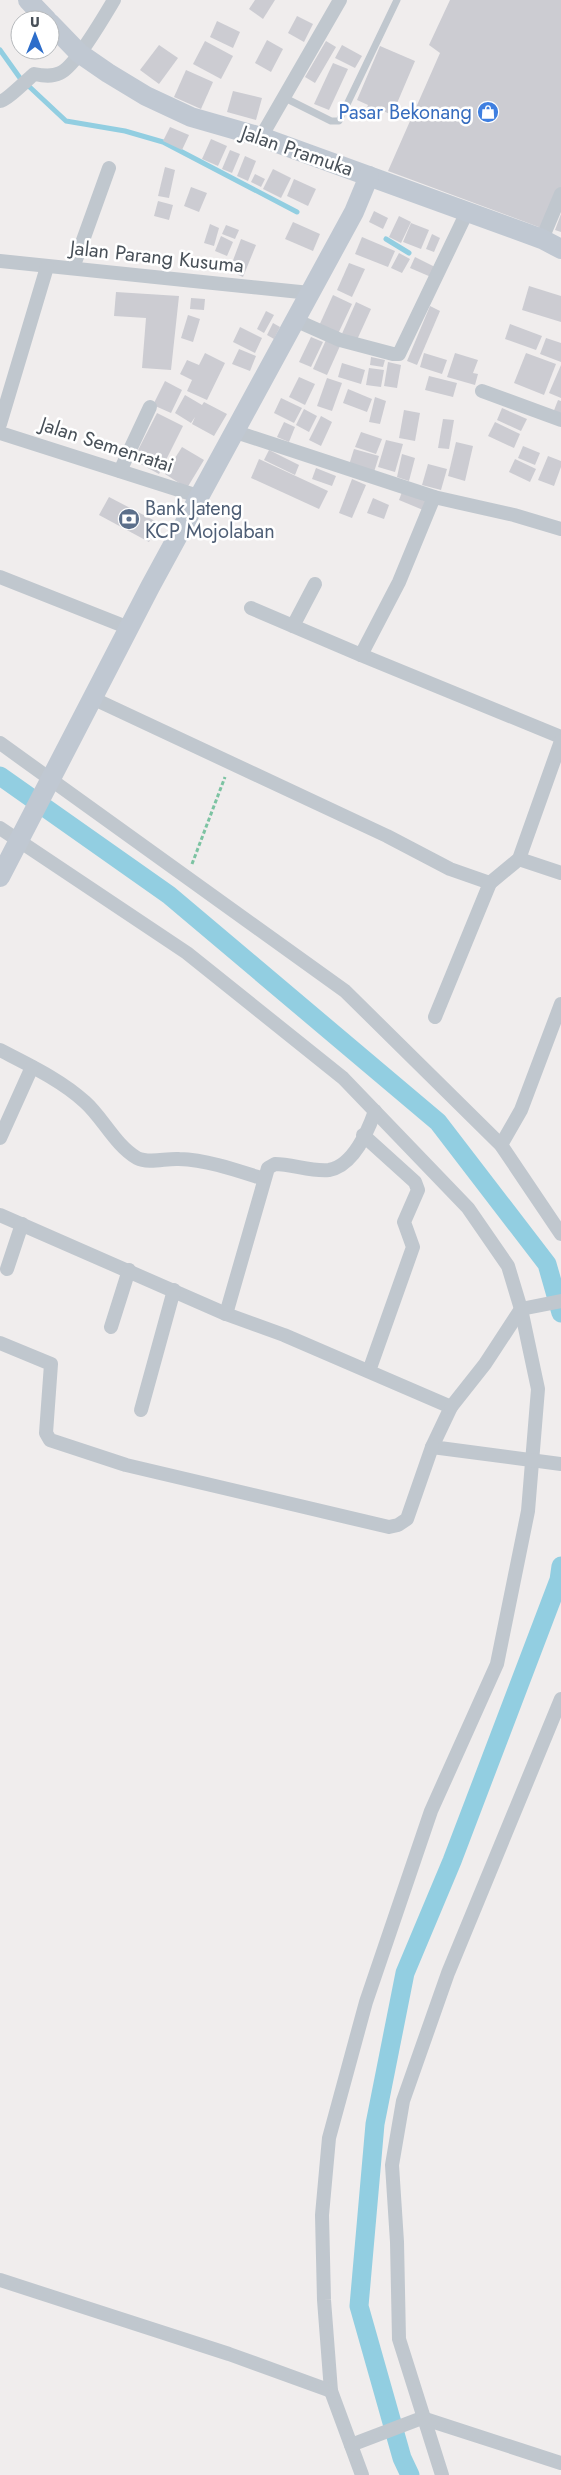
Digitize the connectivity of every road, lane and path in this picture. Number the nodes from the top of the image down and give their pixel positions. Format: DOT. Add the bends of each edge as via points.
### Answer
graph roads {
  1 [pos="28,0"];
  2 [pos="114,0"];
  3 [pos="340,0"];
  4 [pos="397,0"];
  5 [pos="38,10"];
  6 [pos="60,33"];
  7 [pos="79,53"];
  8 [pos="284,97"];
  9 [pos="0,102"];
  10 [pos="261,137"];
  11 [pos="109,168"];
  12 [pos="369,176"];
  13 [pos="561,194"];
  14 [pos="467,212"];
  15 [pos="542,239"];
  16 [pos="561,249"];
  17 [pos="0,261"];
  18 [pos="47,267"];
  19 [pos="73,268"];
  20 [pos="310,293"];
  21 [pos="296,320"];
  22 [pos="482,392"];
  23 [pos="150,407"];
  24 [pos="561,420"];
  25 [pos="0,424"];
  26 [pos="0,432"];
  27 [pos="236,432"];
  28 [pos="120,471"];
  29 [pos="201,496"];
  30 [pos="434,497"];
  31 [pos="561,529"];
  32 [pos="0,577"];
  33 [pos="315,584"];
  34 [pos="251,608"];
  35 [pos="293,626"];
  36 [pos="129,628"];
  37 [pos="361,655"];
  38 [pos="92,698"];
  39 [pos="561,737"];
  40 [pos="561,742"];
  41 [pos="0,743"];
  42 [pos="230,763"];
  43 [pos="46,786"];
  44 [pos="0,828"];
  45 [pos="20,836"];
  46 [pos="519,859"];
  47 [pos="561,873"];
  48 [pos="0,877"];
  49 [pos="186,879"];
  50 [pos="490,883"];
  51 [pos="561,1004"];
  52 [pos="436,1018"];
  53 [pos="0,1050"];
  54 [pos="32,1067"];
  55 [pos="375,1111"];
  56 [pos="364,1135"];
  57 [pos="0,1138"];
  58 [pos="501,1145"];
  59 [pos="264,1179"];
  60 [pos="0,1215"];
  61 [pos="22,1224"];
  62 [pos="561,1234"];
  63 [pos="7,1269"];
  64 [pos="130,1270"];
  65 [pos="174,1290"];
  66 [pos="561,1301"];
  67 [pos="523,1308"];
  68 [pos="226,1314"];
  69 [pos="111,1327"];
  70 [pos="0,1343"];
  71 [pos="369,1371"];
  72 [pos="451,1407"];
  73 [pos="141,1410"];
  74 [pos="432,1447"];
  75 [pos="532,1461"];
  76 [pos="561,1464"];
  77 [pos="561,1699"];
  78 [pos="0,2280"];
  79 [pos="332,2391"];
  80 [pos="418,2419"];
  81 [pos="356,2443"];
  82 [pos="561,2463"];
  83 [pos="362,2475"];
  84 [pos="442,2475"];
  1 -- 5 [label="main road"];
  2 -- 7 [label="street"];
  3 -- 8 [label="street"];
  4 -- 8 [label="lane" via="339,121 331,121"];
  6 -- 7 [label="main road, Jalan Pramuka"];
  7 -- 9 [label="street" via="62,73 51,77 34,74"];
  7 -- 10 [label="main road, Jalan Pramuka" via="146,96 184,113"];
  8 -- 10 [label="street"];
  10 -- 12 [label="main road, Jalan Pramuka"];
  11 -- 19 [label="street"];
  12 -- 14 [label="main road, Jalan Pramuka"];
  12 -- 20 [label="main road" via="354,212"];
  13 -- 15 [label="street"];
  14 -- 15 [label="main road, Jalan Pramuka"];
  14 -- 21 [label="street" via="399,354 340,340"];
  15 -- 16 [label="main road, Jalan Pramuka"];
  17 -- 18 [label="street, Jalan Parang Kusuma"];
  18 -- 19 [label="street, Jalan Parang Kusuma"];
  18 -- 25 [label="street"];
  19 -- 20 [label="street, Jalan Parang Kusuma"];
  20 -- 21 [label="main road"];
  21 -- 27 [label="main road"];
  22 -- 24 [label="street"];
  23 -- 28 [label="street"];
  26 -- 28 [label="street, Jalan Semenratai"];
  27 -- 29 [label="main road"];
  27 -- 30 [label="street"];
  28 -- 29 [label="street, Jalan Semenratai"];
  29 -- 36 [label="main road"];
  30 -- 31 [label="street"];
  30 -- 37 [label="street" via="400,582"];
  32 -- 36 [label="street"];
  33 -- 35 [label="street"];
  34 -- 35 [label="street"];
  35 -- 37 [label="street"];
  36 -- 38 [label="main road"];
  37 -- 39 [label="street"];
  38 -- 42 [label="street"];
  38 -- 43 [label="main road"];
  40 -- 46 [label="street"];
  41 -- 43 [label="street"];
  42 -- 49 [label="path"];
  42 -- 50 [label="street" via="450,869"];
  43 -- 45 [label="main road"];
  43 -- 49 [label="street"];
  44 -- 45 [label="street"];
  45 -- 48 [label="main road"];
  45 -- 55 [label="street" via="187,953 344,1078"];
  46 -- 47 [label="street"];
  46 -- 50 [label="street"];
  49 -- 58 [label="street" via="345,991"];
  50 -- 52 [label="street"];
  51 -- 58 [label="street" via="521,1110"];
  53 -- 54 [label="street"];
  54 -- 57 [label="street"];
  54 -- 59 [label="street" via="86,1102 112,1134 138,1158 208,1162"];
  55 -- 56 [label="street"];
  55 -- 67 [label="street" via="468,1208 508,1266"];
  56 -- 59 [label="street" via="353,1155 340,1166 329,1170 275,1164 268,1168"];
  56 -- 71 [label="street" via="416,1182 418,1190 404,1222 414,1248"];
  58 -- 62 [label="street"];
  59 -- 68 [label="street"];
  60 -- 61 [label="street"];
  61 -- 63 [label="street"];
  61 -- 64 [label="street"];
  64 -- 65 [label="street"];
  64 -- 69 [label="street"];
  65 -- 68 [label="street"];
  65 -- 73 [label="street"];
  66 -- 67 [label="street"];
  67 -- 72 [label="street"];
  67 -- 75 [label="street" via="538,1389"];
  68 -- 71 [label="street"];
  70 -- 74 [label="street" via="52,1364 46,1433 50,1440 126,1464 389,1527 407,1519"];
  71 -- 72 [label="street"];
  72 -- 74 [label="street"];
  74 -- 75 [label="street"];
  75 -- 76 [label="street"];
  75 -- 79 [label="street" via="528,1511 497,1664 431,1810 366,2002 329,2138 322,2216 324,2300"];
  77 -- 80 [label="street" via="448,1974 403,2102 392,2165 399,2339"];
  78 -- 79 [label="street"];
  79 -- 81 [label="street"];
  80 -- 81 [label="street"];
  80 -- 82 [label="street"];
  80 -- 84 [label="street"];
  81 -- 83 [label="street"];
}
